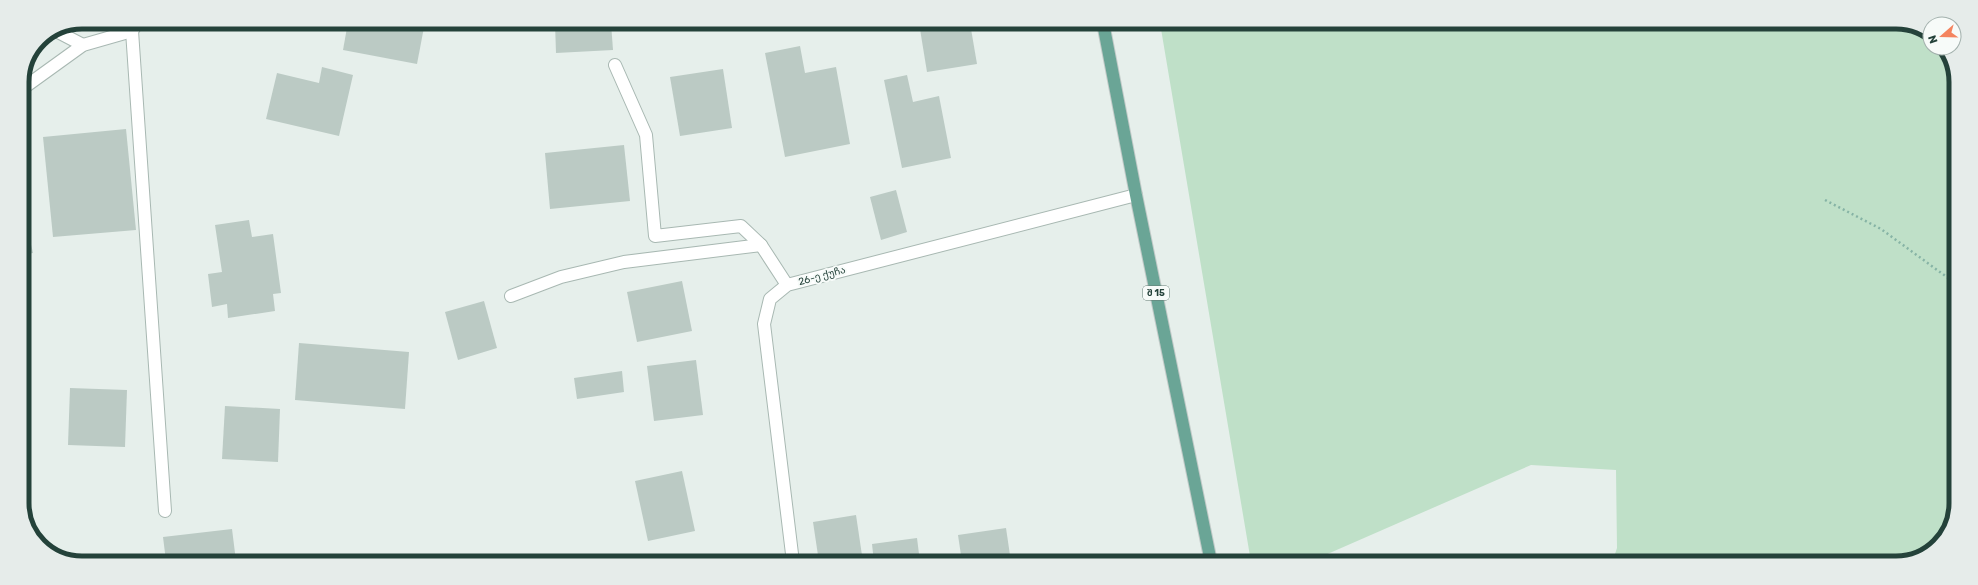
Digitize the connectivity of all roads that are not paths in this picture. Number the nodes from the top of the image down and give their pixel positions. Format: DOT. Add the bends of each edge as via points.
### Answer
graph roads {
  1 [pos="129,29"];
  2 [pos="135,29"];
  3 [pos="1105,29"];
  4 [pos="61,34"];
  5 [pos="83,45"];
  6 [pos="615,66"];
  7 [pos="29,84"];
  8 [pos="1136,195"];
  9 [pos="761,245"];
  10 [pos="787,285"];
  11 [pos="511,296"];
  12 [pos="165,510"];
  13 [pos="791,556"];
  14 [pos="1210,556"];
  1 -- 5 [label="street"];
  2 -- 12 [label="street"];
  3 -- 8 [label="main road, შ 15"];
  4 -- 5 [label="street"];
  5 -- 7 [label="street"];
  6 -- 9 [label="street" via="646,135 655,236 742,226"];
  8 -- 10 [label="street, 26-ე ქუჩა"];
  8 -- 14 [label="main road, შ 15"];
  9 -- 10 [label="street"];
  9 -- 11 [label="street" via="624,262 560,277"];
  10 -- 13 [label="street, 26-ე ქუჩა" via="770,299 764,324"];
}
